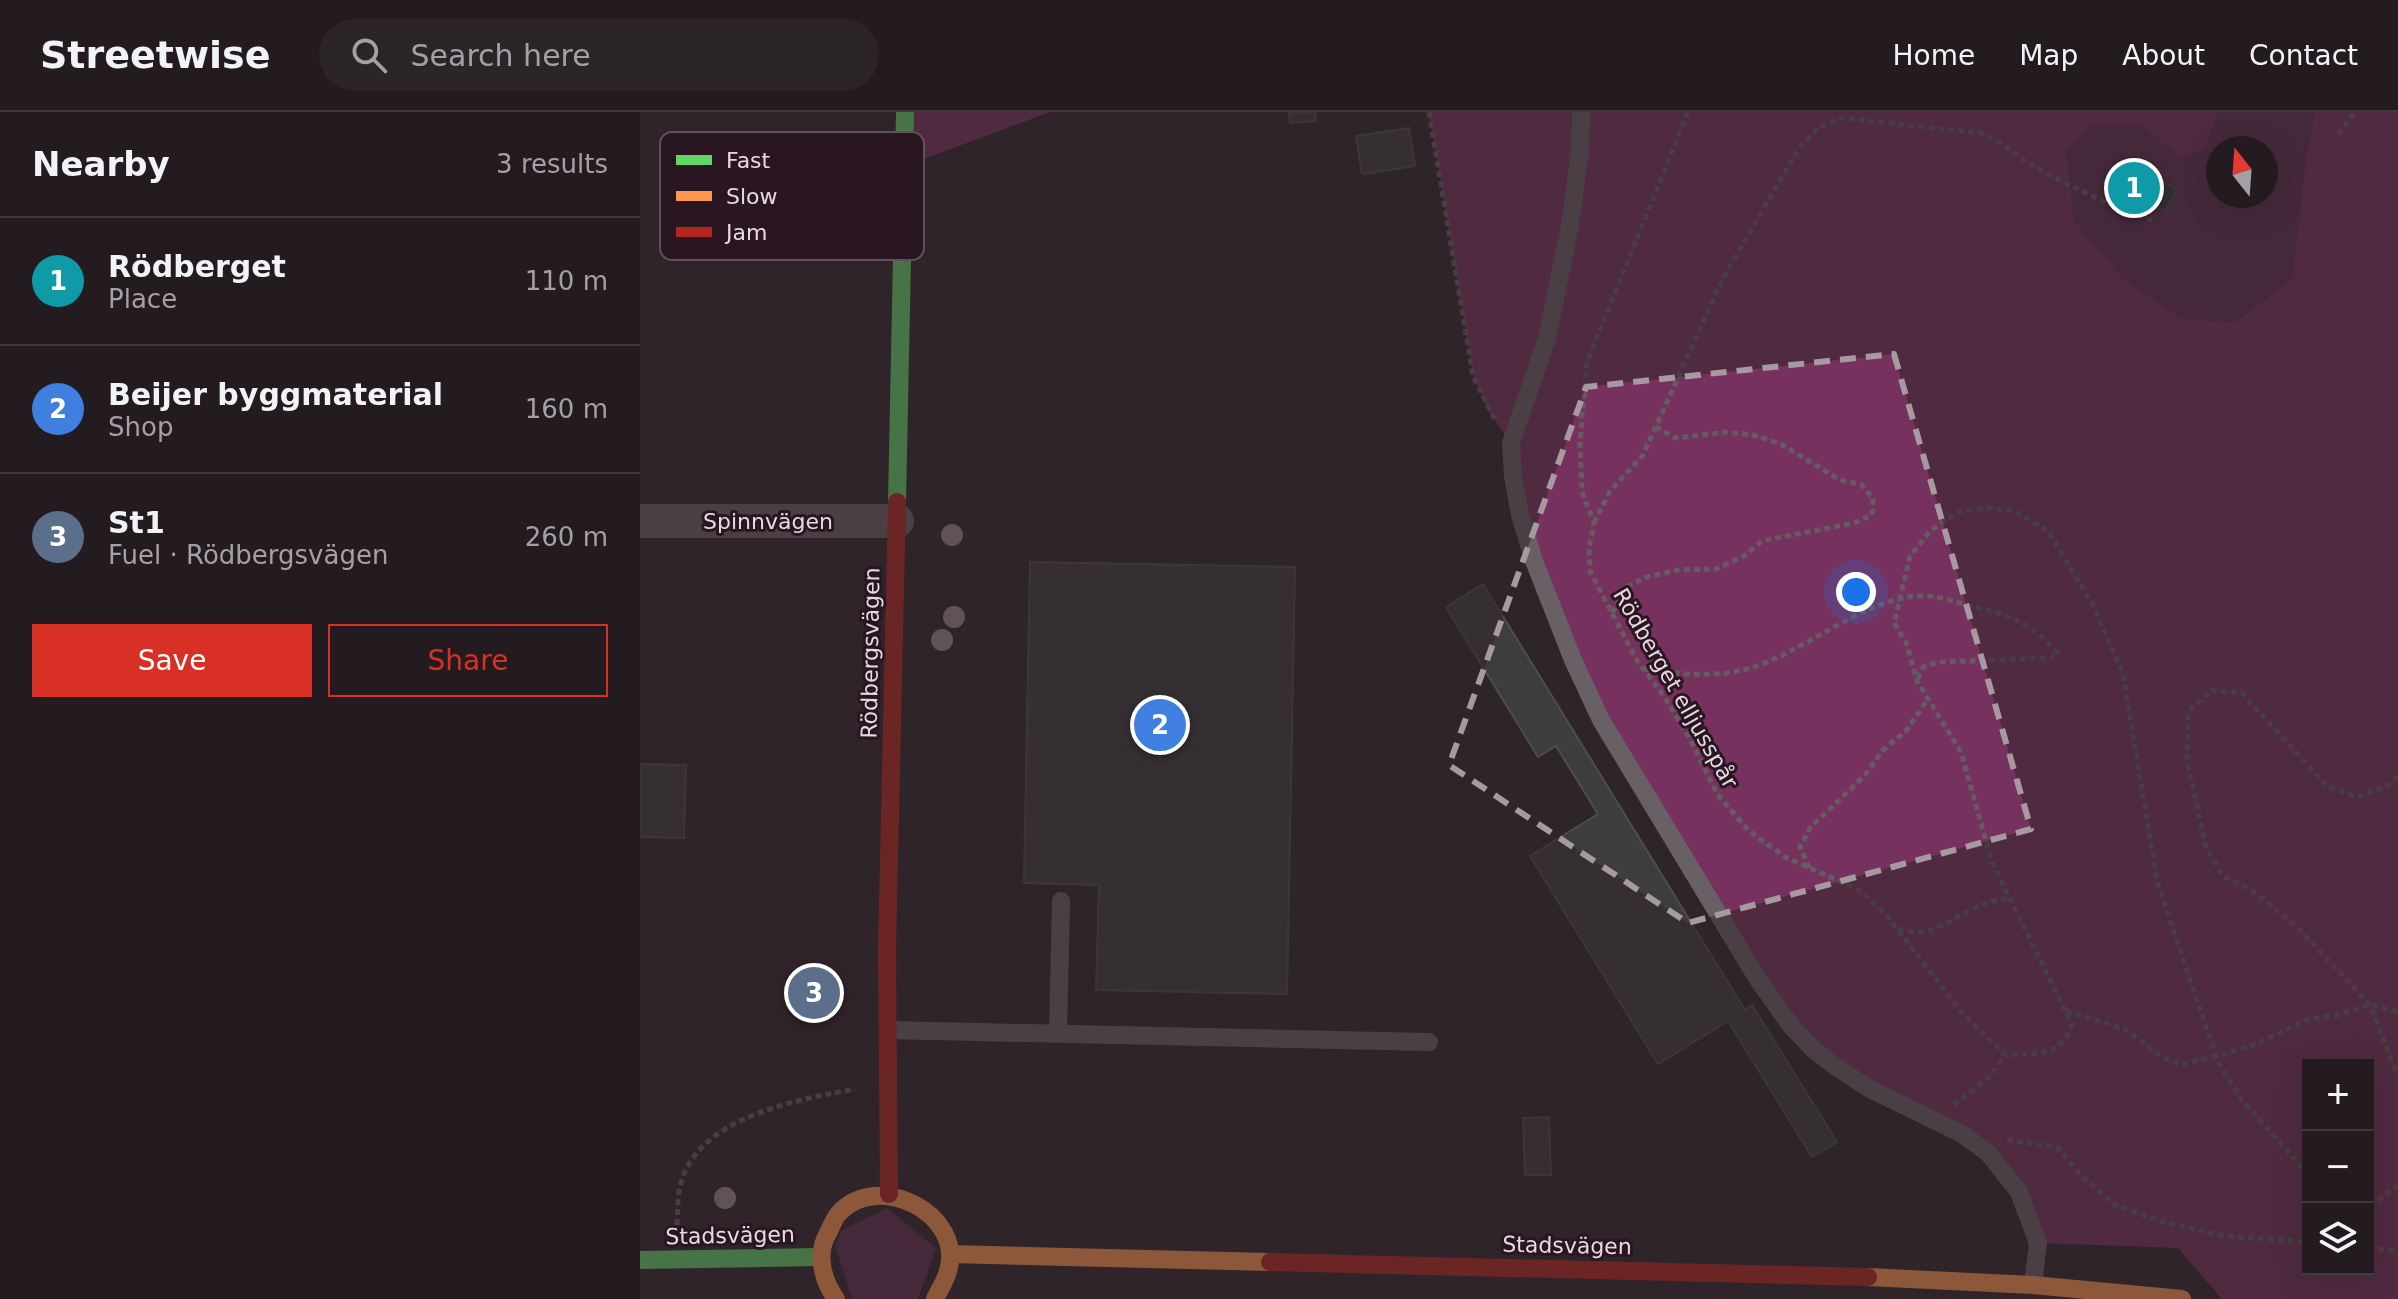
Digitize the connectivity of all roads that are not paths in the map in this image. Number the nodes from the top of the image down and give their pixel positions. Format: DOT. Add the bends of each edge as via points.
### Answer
graph roads {
  1 [pos="905,112"];
  2 [pos="1581,112"];
  3 [pos="905,132"];
  4 [pos="902,260"];
  5 [pos="640,521"];
  6 [pos="897,521"];
  7 [pos="1061,901"];
  8 [pos="888,1030"];
  9 [pos="1058,1033"];
  10 [pos="1429,1042"];
  11 [pos="889,1194"];
  12 [pos="950,1254"];
  13 [pos="821,1257"];
  14 [pos="640,1260"];
  15 [pos="2033,1285"];
  16 [pos="836,1299"];
  17 [pos="935,1299"];
  18 [pos="2182,1299"];
  1 -- 3 [label="main road, Rödbergsvägen"];
  2 -- 15 [label="lane" via="1569,231 1547,338 1511,443 1517,502 1529,546 1601,720 1757,978 1814,1050 1870,1089 1962,1134 1988,1153 2019,1192 2038,1243"];
  4 -- 6 [label="main road, Rödbergsvägen"];
  5 -- 6 [label="street, Spinnvägen"];
  6 -- 8 [label="main road, Rödbergsvägen"];
  7 -- 9 [label="lane"];
  8 -- 9 [label="lane"];
  8 -- 11 [label="main road, Rödbergsvägen"];
  9 -- 10 [label="lane"];
  11 -- 12 [label="main road" via="924,1207 946,1236"];
  11 -- 13 [label="main road" via="866,1197 841,1212 827,1233"];
  12 -- 15 [label="main road, Stadsvägen"];
  12 -- 17 [label="main road" via="946,1281"];
  13 -- 14 [label="main road, Stadsvägen"];
  13 -- 16 [label="main road"];
  15 -- 18 [label="main road, Stadsvägen"];
}
